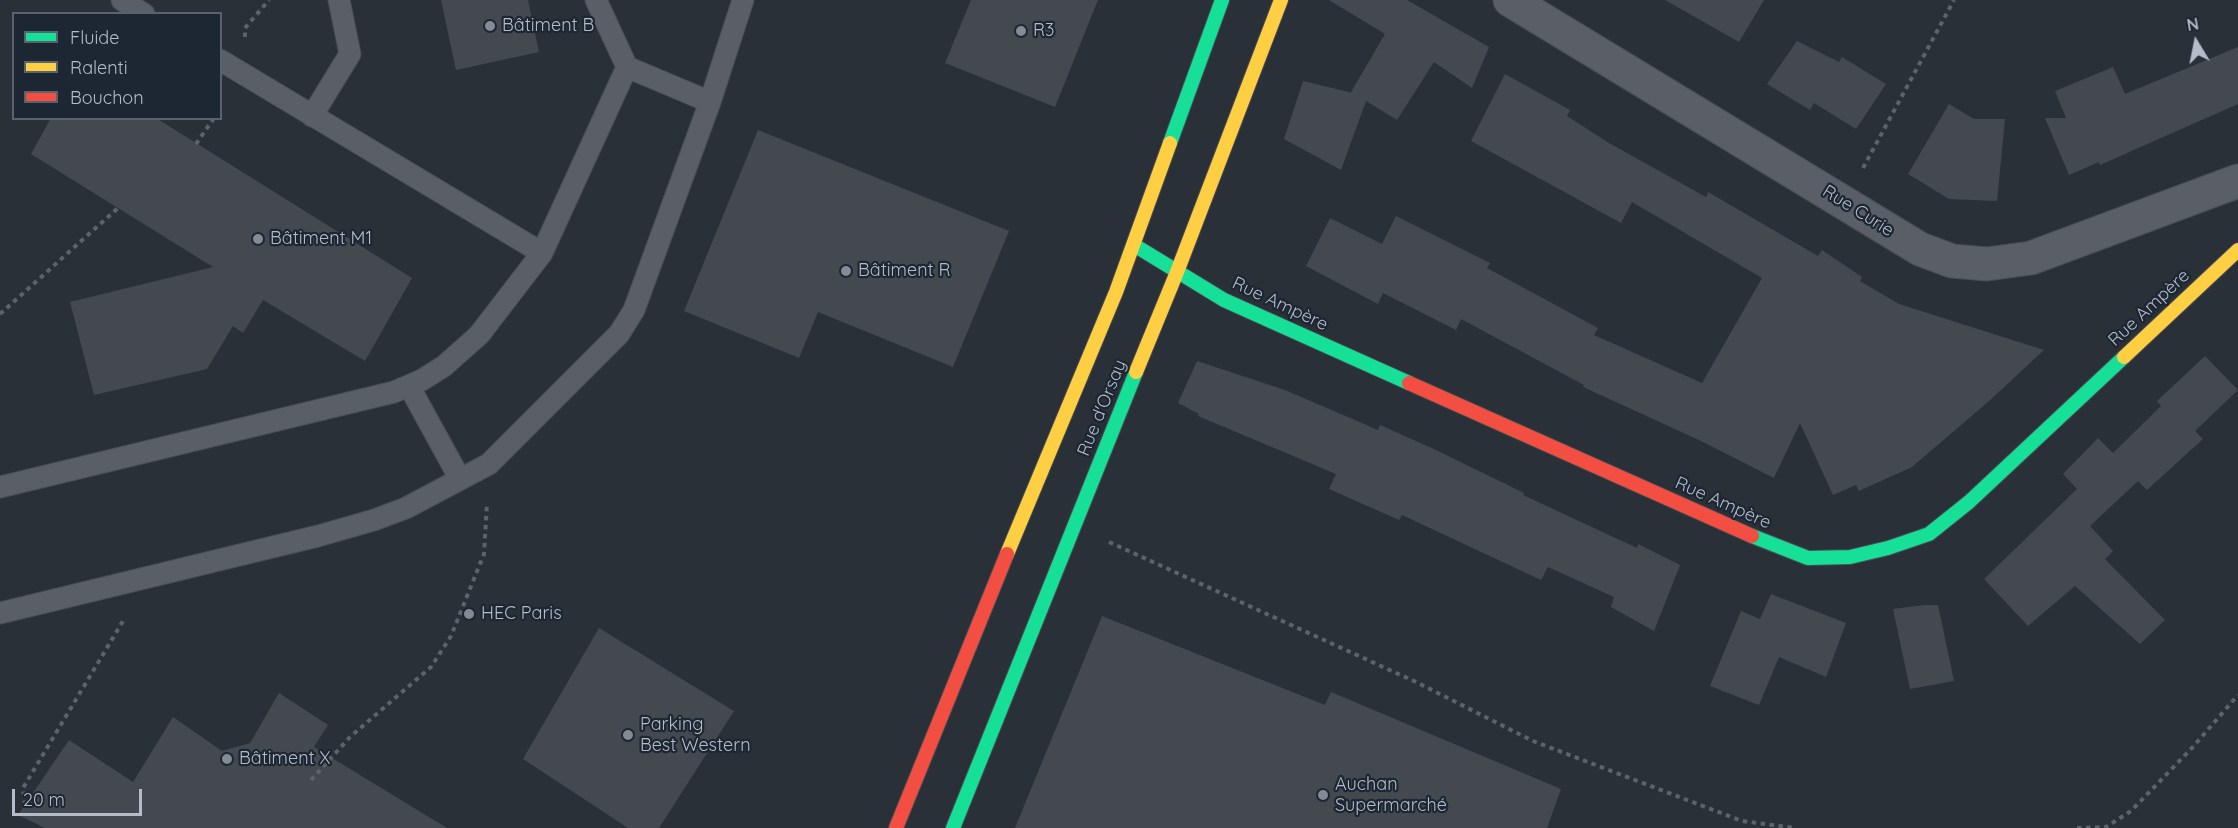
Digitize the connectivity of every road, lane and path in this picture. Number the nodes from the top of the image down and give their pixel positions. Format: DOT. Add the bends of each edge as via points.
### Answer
graph roads {
  1 [pos="122,0"];
  2 [pos="339,0"];
  3 [pos="596,0"];
  4 [pos="743,0"];
  5 [pos="1222,0"];
  6 [pos="1281,0"];
  7 [pos="1510,0"];
  8 [pos="1954,0"];
  9 [pos="141,12"];
  10 [pos="222,61"];
  11 [pos="627,67"];
  12 [pos="710,102"];
  13 [pos="312,116"];
  14 [pos="213,120"];
  15 [pos="196,144"];
  16 [pos="2238,181"];
  17 [pos="1845,203"];
  18 [pos="118,208"];
  19 [pos="1134,245"];
  20 [pos="2238,250"];
  21 [pos="542,253"];
  22 [pos="1178,272"];
  23 [pos="0,314"];
  24 [pos="409,386"];
  25 [pos="489,464"];
  26 [pos="460,479"];
  27 [pos="0,487"];
  28 [pos="1073,525"];
  29 [pos="116,585"];
  30 [pos="0,613"];
  31 [pos="2238,695"];
  32 [pos="311,780"];
  33 [pos="25,805"];
  34 [pos="896,828"];
  35 [pos="952,828"];
  36 [pos="1795,828"];
  37 [pos="2077,828"];
  1 -- 9 [label="lane"];
  2 -- 13 [label="lane" via="350,54"];
  3 -- 11 [label="lane"];
  4 -- 12 [label="lane"];
  5 -- 19 [label="main road, Rue d'Orsay"];
  6 -- 22 [label="main road, Rue d'Orsay"];
  7 -- 17 [label="street, Rue Curie"];
  8 -- 17 [label="path"];
  10 -- 13 [label="lane"];
  11 -- 12 [label="lane"];
  11 -- 21 [label="lane"];
  12 -- 25 [label="lane" via="634,310 619,334"];
  13 -- 21 [label="lane"];
  14 -- 15 [label="path"];
  16 -- 17 [label="street, Rue Curie" via="2031,258 1987,264 1952,261 1920,249"];
  18 -- 23 [label="path"];
  19 -- 22 [label="main road, Rue Ampère"];
  19 -- 34 [label="main road, Rue d'Orsay"];
  20 -- 22 [label="main road, Rue Ampère" via="1969,502 1929,534 1850,557 1808,558 1224,300"];
  21 -- 24 [label="lane" via="479,334 444,366"];
  22 -- 28 [label="main road, Rue d'Orsay"];
  24 -- 26 [label="lane"];
  24 -- 27 [label="lane"];
  25 -- 26 [label="lane"];
  25 -- 32 [label="path" via="484,554 451,636 431,667 350,737"];
  26 -- 29 [label="lane" via="374,520"];
  28 -- 35 [label="main road, Rue d'Orsay"];
  28 -- 36 [label="path" via="1416,682 1533,741 1742,821"];
  29 -- 30 [label="lane"];
  29 -- 33 [label="path" via="123,621 23,788"];
  31 -- 37 [label="path" via="2131,811 2106,827"];
}
